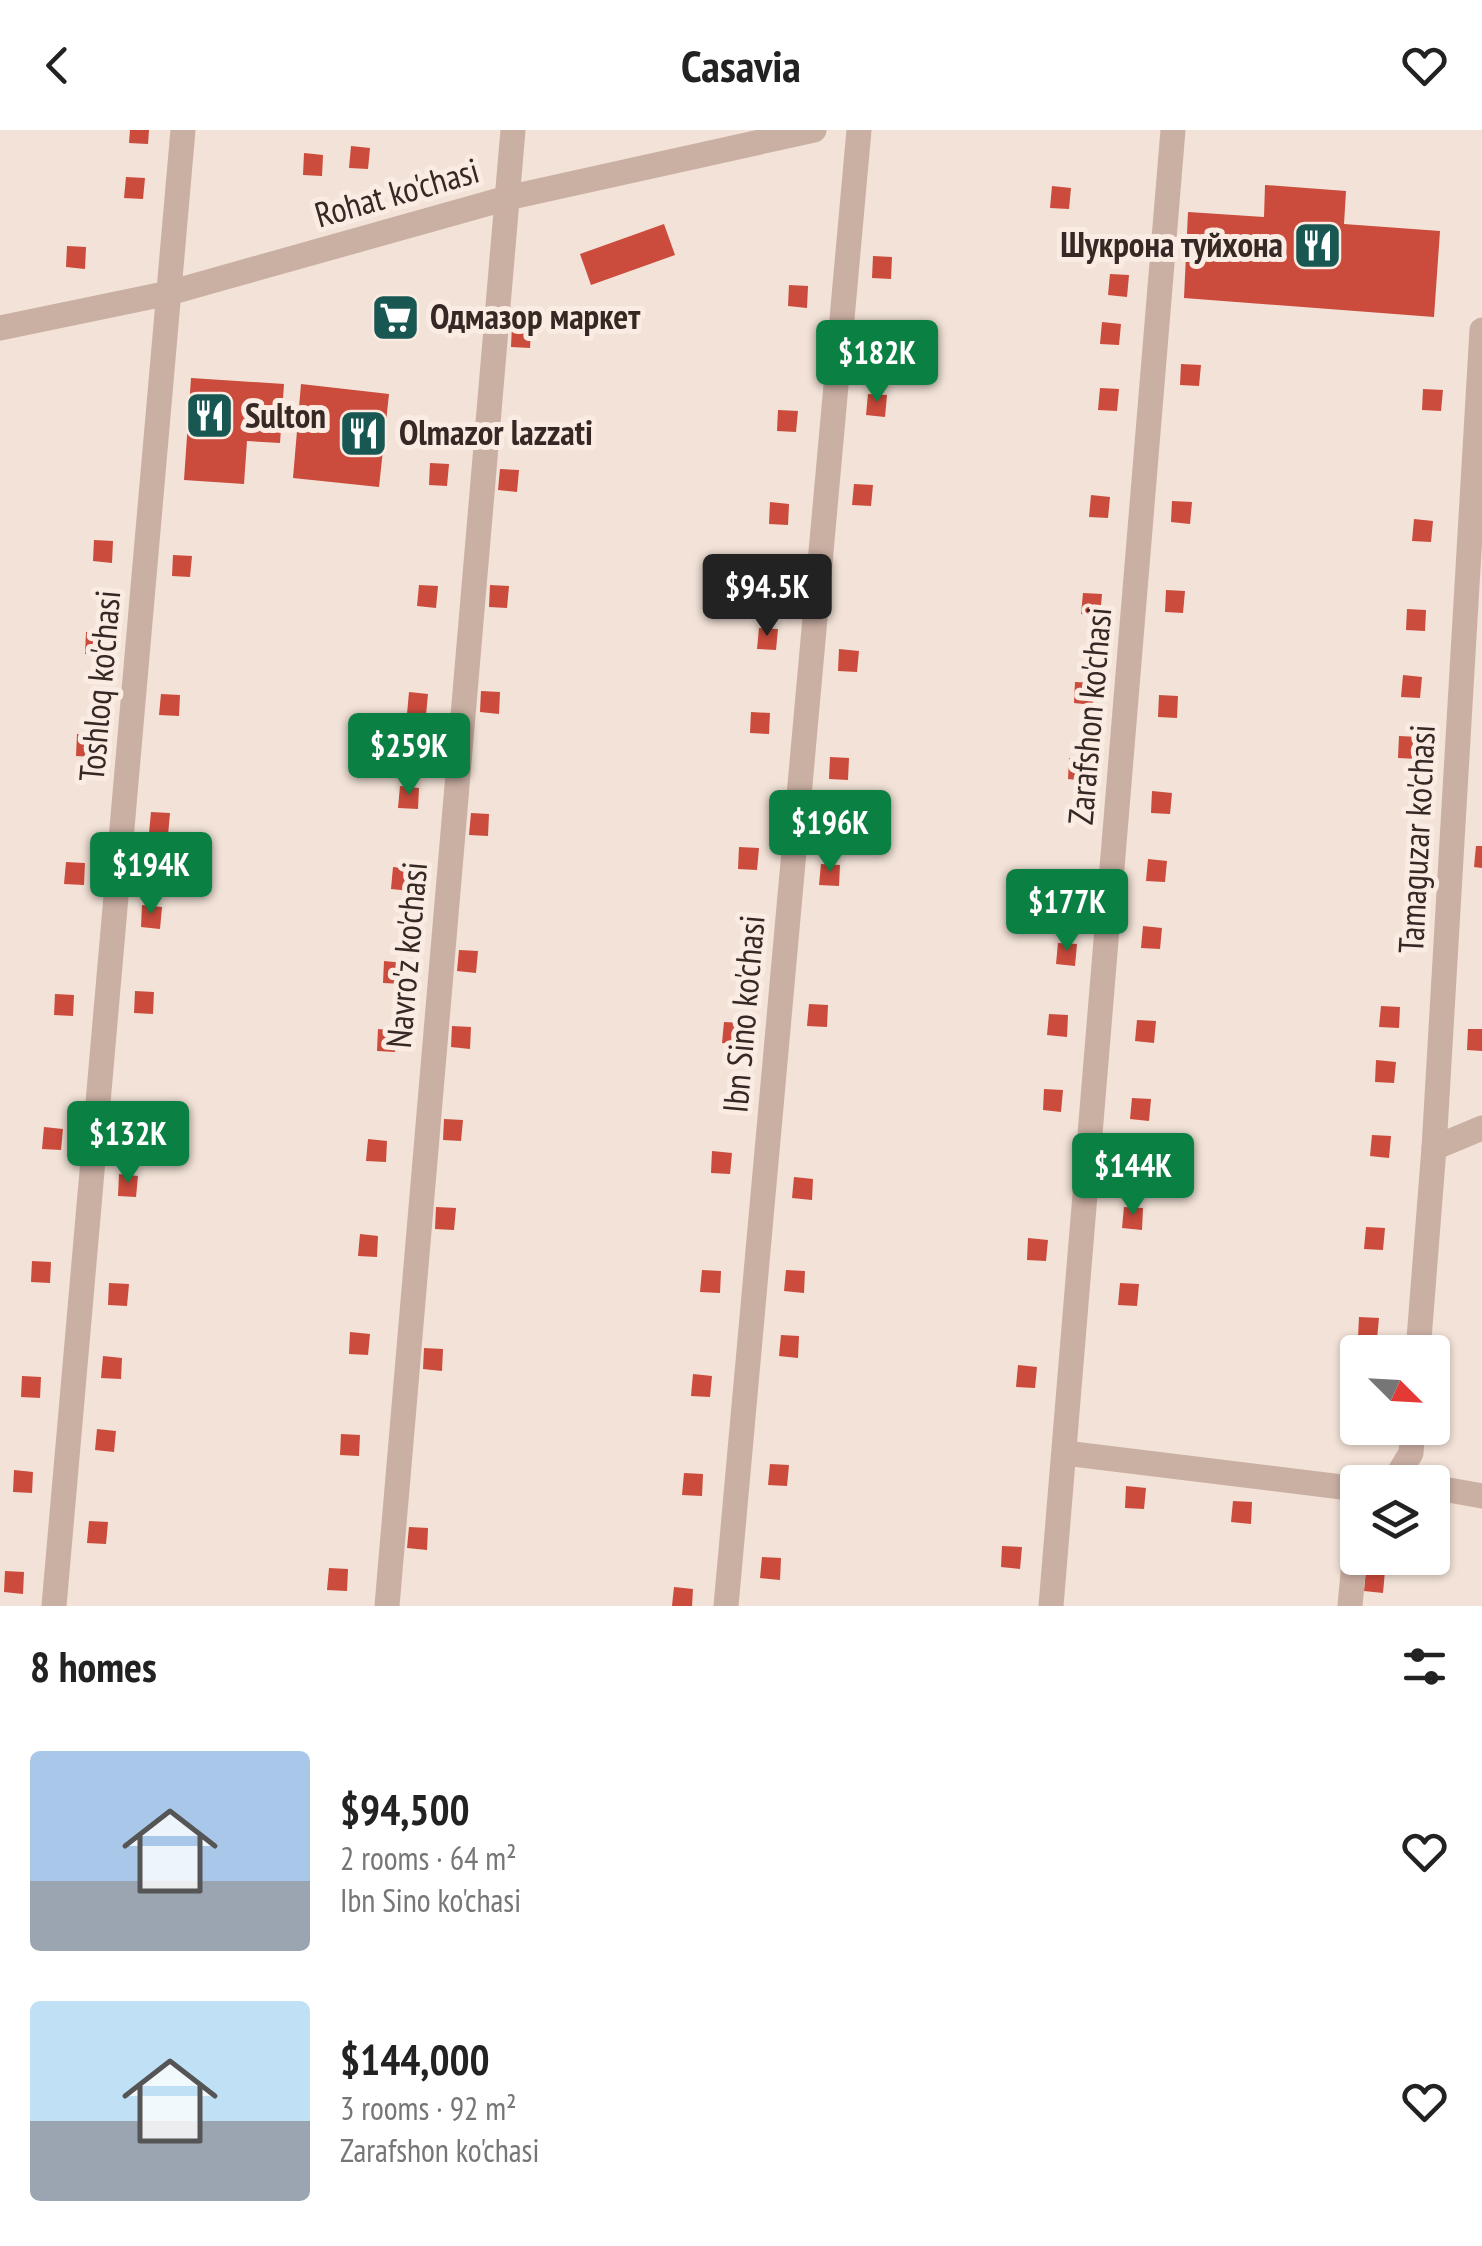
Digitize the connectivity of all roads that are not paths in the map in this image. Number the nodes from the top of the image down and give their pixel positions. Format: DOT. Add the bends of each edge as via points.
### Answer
graph roads {
  1 [pos="183,130"];
  2 [pos="513,130"];
  3 [pos="814,130"];
  4 [pos="858,130"];
  5 [pos="1173,130"];
  6 [pos="507,198"];
  7 [pos="169,293"];
  8 [pos="0,328"];
  9 [pos="1482,330"];
  10 [pos="1482,1128"];
  11 [pos="1434,1148"];
  12 [pos="1419,1335"];
  13 [pos="1065,1453"];
  14 [pos="1340,1487"];
  15 [pos="1450,1491"];
  16 [pos="1482,1496"];
  17 [pos="1353,1575"];
  18 [pos="54,1606"];
  19 [pos="386,1606"];
  20 [pos="726,1606"];
  21 [pos="1051,1606"];
  22 [pos="1350,1606"];
  1 -- 7 [label="street, Toshloq ko'chasi"];
  2 -- 6 [label="street, Navro'z ko'chasi"];
  3 -- 6 [label="street, Rohat ko'chasi"];
  4 -- 20 [label="street, Ibn Sino ko'chasi"];
  5 -- 13 [label="street, Zarafshon ko'chasi"];
  6 -- 7 [label="street, Rohat ko'chasi"];
  6 -- 19 [label="street, Navro'z ko'chasi"];
  7 -- 8 [label="street, Rohat ko'chasi"];
  7 -- 18 [label="street, Toshloq ko'chasi"];
  9 -- 11 [label="street, Tamaguzar ko'chasi"];
  10 -- 11 [label="street"];
  11 -- 12 [label="street, Tamaguzar ko'chasi"];
  13 -- 14 [label="street"];
  13 -- 21 [label="street, Zarafshon ko'chasi"];
  15 -- 16 [label="street"];
  17 -- 22 [label="street"];
}
